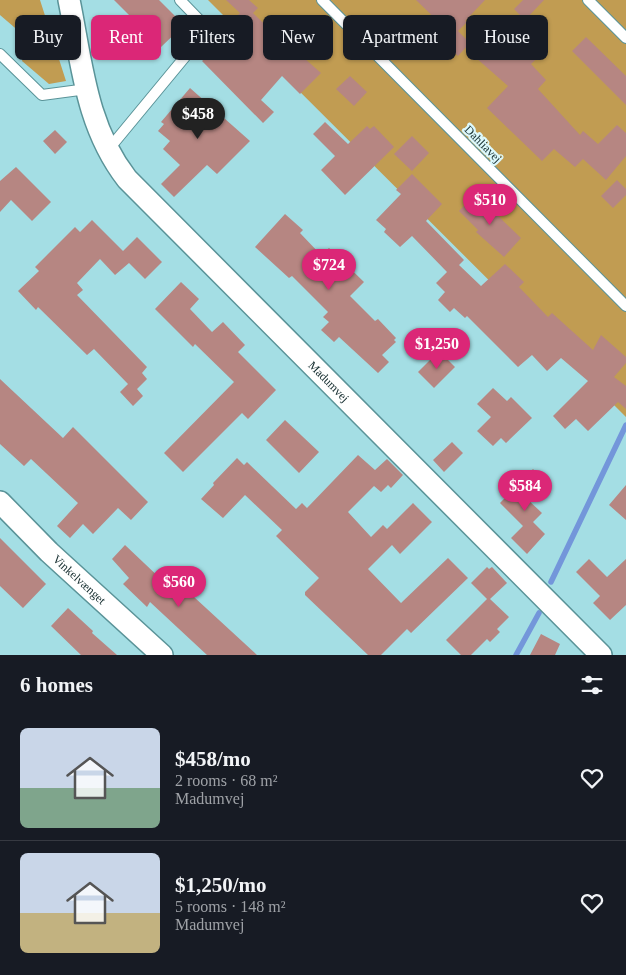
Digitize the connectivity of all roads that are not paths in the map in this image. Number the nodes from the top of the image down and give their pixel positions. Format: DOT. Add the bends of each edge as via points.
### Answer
graph roads {
  1 [pos="69,0"];
  2 [pos="180,0"];
  3 [pos="322,0"];
  4 [pos="588,0"];
  5 [pos="626,38"];
  6 [pos="0,54"];
  7 [pos="87,89"];
  8 [pos="108,151"];
  9 [pos="626,306"];
  10 [pos="0,502"];
  11 [pos="162,655"];
  12 [pos="601,655"];
  1 -- 7 [label="street, Madumvej"];
  2 -- 8 [label="lane" via="208,29"];
  3 -- 9 [label="lane, Dahliavej"];
  4 -- 5 [label="lane"];
  6 -- 7 [label="lane" via="42,95"];
  7 -- 8 [label="street, Madumvej" via="92,112"];
  8 -- 12 [label="street, Madumvej" via="127,179"];
  10 -- 11 [label="street, Vinkelvænget" via="49,552"];
}
